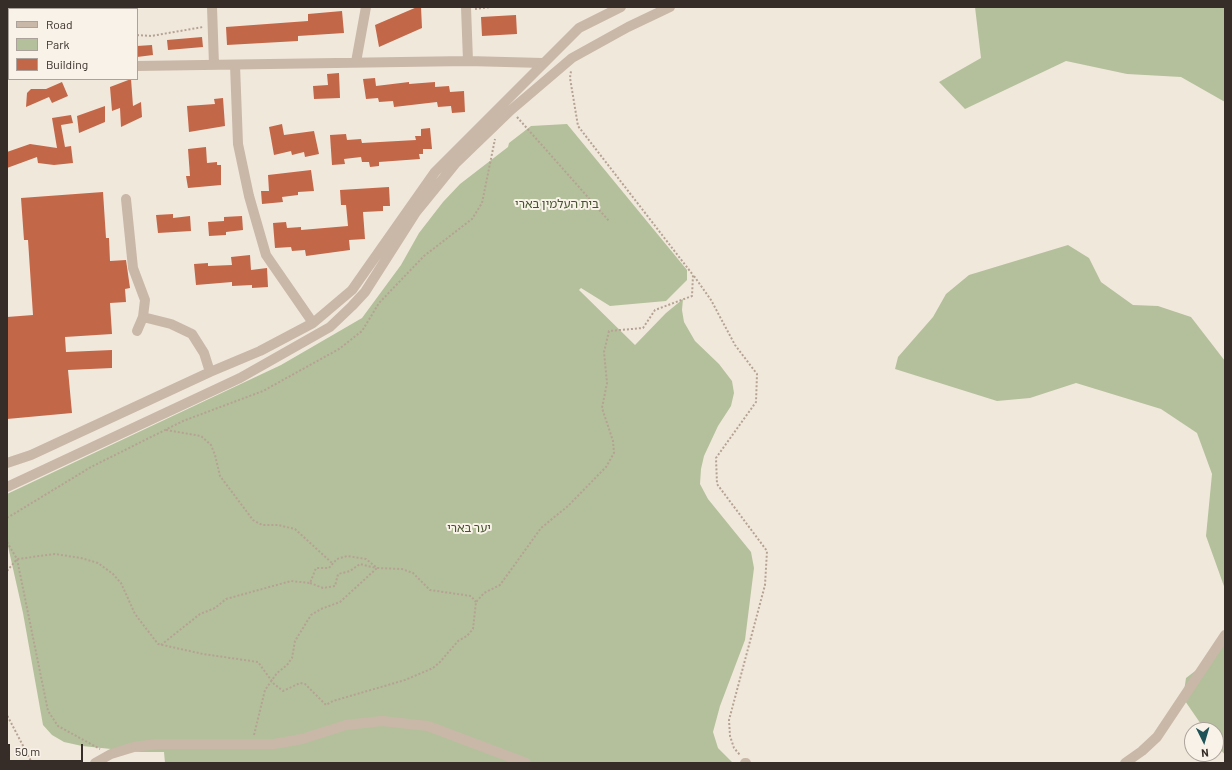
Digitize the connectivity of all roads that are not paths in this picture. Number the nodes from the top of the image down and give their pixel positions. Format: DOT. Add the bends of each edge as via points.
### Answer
graph roads {
  1 [pos="212,7"];
  2 [pos="366,7"];
  3 [pos="621,7"];
  4 [pos="670,7"];
  5 [pos="466,9"];
  6 [pos="468,61"];
  7 [pos="356,62"];
  8 [pos="543,63"];
  9 [pos="214,65"];
  10 [pos="235,65"];
  11 [pos="138,66"];
  12 [pos="126,199"];
  13 [pos="144,317"];
  14 [pos="313,323"];
  15 [pos="137,331"];
  16 [pos="210,372"];
  17 [pos="7,462"];
  18 [pos="7,487"];
  19 [pos="1225,635"];
  20 [pos="95,763"];
  21 [pos="526,763"];
  22 [pos="1125,763"];
  1 -- 9 [label="street"];
  2 -- 7 [label="street"];
  3 -- 8 [label="street" via="579,28"];
  4 -- 18 [label="street" via="572,58 511,110 455,164 416,212 365,292 330,327 240,378"];
  5 -- 6 [label="street"];
  6 -- 7 [label="street"];
  6 -- 8 [label="street"];
  7 -- 10 [label="street"];
  8 -- 14 [label="street" via="435,172 352,290"];
  9 -- 10 [label="street"];
  9 -- 11 [label="street"];
  10 -- 14 [label="street" via="238,144 249,196 266,254"];
  12 -- 13 [label="street" via="134,268 145,300"];
  13 -- 15 [label="street"];
  13 -- 16 [label="street" via="171,324 192,334 204,353"];
  14 -- 16 [label="street" via="260,351"];
  16 -- 17 [label="street" via="31,455"];
  19 -- 22 [label="street" via="1157,737"];
  20 -- 21 [label="street" via="111,754 134,747 157,744 288,742 363,722 428,726"];
}
